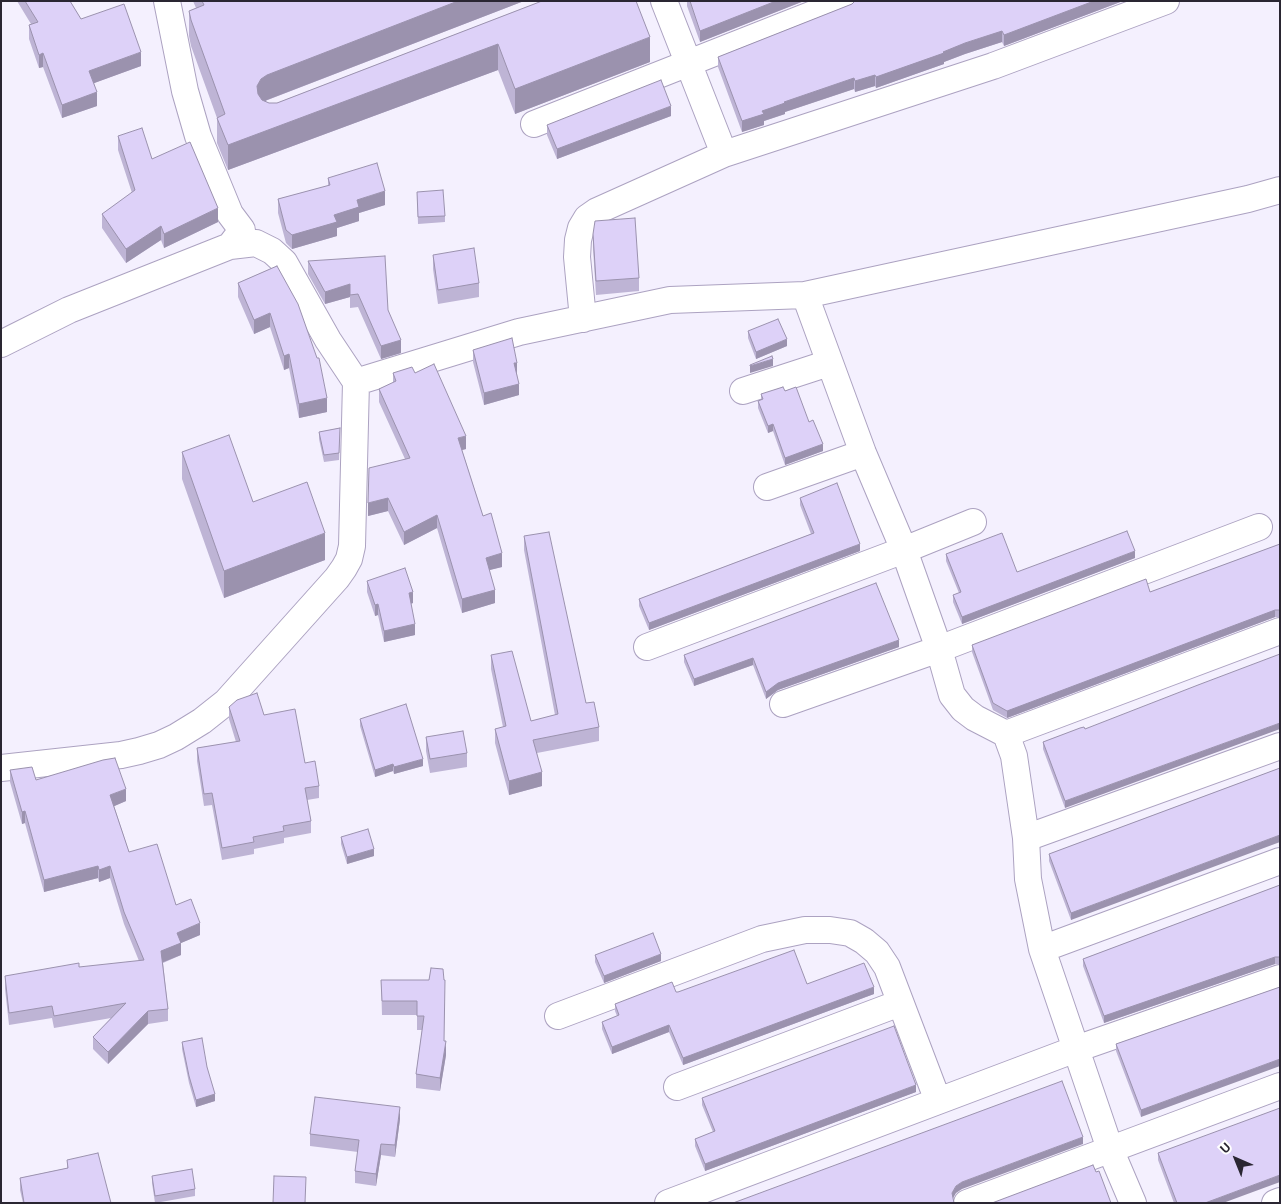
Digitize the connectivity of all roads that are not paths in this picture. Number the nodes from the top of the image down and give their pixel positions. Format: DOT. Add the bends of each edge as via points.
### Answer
graph roads {
  1 [pos="167,1"];
  2 [pos="664,1"];
  3 [pos="846,1"];
  4 [pos="1166,1"];
  5 [pos="687,63"];
  6 [pos="534,124"];
  7 [pos="724,154"];
  8 [pos="1280,190"];
  9 [pos="230,246"];
  10 [pos="805,295"];
  11 [pos="583,319"];
  12 [pos="1,344"];
  13 [pos="829,363"];
  14 [pos="356,382"];
  15 [pos="743,391"];
  16 [pos="863,453"];
  17 [pos="767,487"];
  18 [pos="973,522"];
  19 [pos="1258,527"];
  20 [pos="904,550"];
  21 [pos="1280,631"];
  22 [pos="647,647"];
  23 [pos="939,649"];
  24 [pos="783,704"];
  25 [pos="1006,734"];
  26 [pos="1280,746"];
  27 [pos="1,768"];
  28 [pos="1026,838"];
  29 [pos="1280,861"];
  30 [pos="1042,949"];
  31 [pos="1280,978"];
  32 [pos="900,1003"];
  33 [pos="558,1016"];
  34 [pos="1076,1049"];
  35 [pos="1280,1086"];
  36 [pos="677,1087"];
  37 [pos="938,1101"];
  38 [pos="1110,1149"];
  39 [pos="1280,1201"];
  40 [pos="668,1203"];
  41 [pos="967,1203"];
  42 [pos="1133,1203"];
  43 [pos="1275,1203"];
  1 -- 9 [label="street" via="185,91 198,136 230,214 242,230"];
  2 -- 5 [label="street"];
  3 -- 5 [label="street"];
  4 -- 7 [label="street" via="994,66"];
  5 -- 6 [label="street"];
  5 -- 7 [label="street"];
  7 -- 11 [label="street" via="597,211 588,218 578,240 577,257"];
  8 -- 10 [label="street"];
  9 -- 12 [label="street" via="69,310"];
  9 -- 14 [label="street" via="256,243 279,256"];
  10 -- 11 [label="street" via="670,300"];
  10 -- 13 [label="street"];
  11 -- 14 [label="street" via="518,332"];
  13 -- 15 [label="street"];
  13 -- 16 [label="street"];
  14 -- 27 [label="street" via="349,559 337,578 226,702 176,737 139,751"];
  16 -- 17 [label="street"];
  16 -- 20 [label="street"];
  18 -- 20 [label="street"];
  19 -- 23 [label="street"];
  20 -- 22 [label="street"];
  20 -- 23 [label="street"];
  21 -- 25 [label="street"];
  23 -- 24 [label="street"];
  23 -- 25 [label="street" via="952,695 963,709"];
  25 -- 28 [label="street" via="1014,756"];
  26 -- 28 [label="street"];
  28 -- 30 [label="street" via="1028,879"];
  29 -- 30 [label="street"];
  30 -- 34 [label="street"];
  31 -- 34 [label="street"];
  32 -- 33 [label="street" via="886,967 877,952 864,941 850,933 805,930 762,939"];
  32 -- 36 [label="street"];
  32 -- 37 [label="street"];
  34 -- 37 [label="street"];
  34 -- 38 [label="street"];
  35 -- 38 [label="street"];
  37 -- 40 [label="street"];
  38 -- 41 [label="street"];
  38 -- 42 [label="street"];
  39 -- 43 [label="street"];
}
